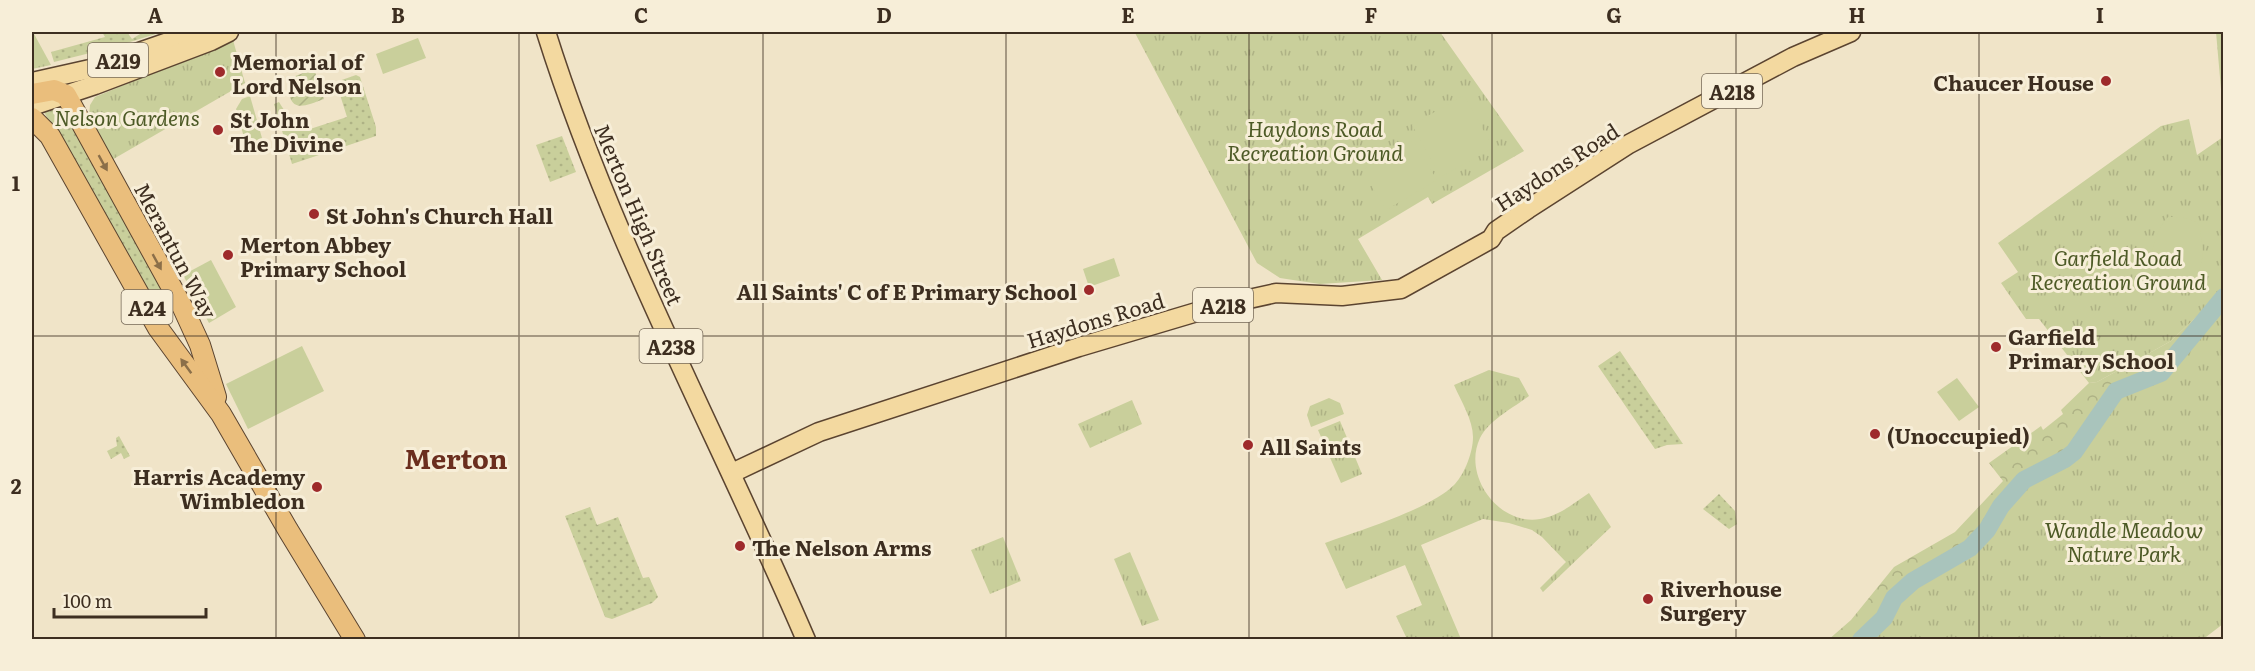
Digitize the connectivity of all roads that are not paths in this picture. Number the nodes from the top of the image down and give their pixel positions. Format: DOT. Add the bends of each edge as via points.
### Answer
graph roads {
  1 [pos="197,32"];
  2 [pos="229,32"];
  3 [pos="546,32"];
  4 [pos="1851,32"];
  5 [pos="66,96"];
  6 [pos="34,97"];
  7 [pos="221,414"];
  8 [pos="732,473"];
  9 [pos="355,639"];
  10 [pos="806,639"];
  1 -- 6 [label="main road, A219" via="90,69"];
  2 -- 5 [label="main road, A219"];
  3 -- 8 [label="main road, Merton High Street / A238" via="565,91 638,270"];
  4 -- 8 [label="main road, Haydons Road / A218" via="1793,57 1629,144 1496,231 1491,239 1401,289 1342,296 1276,293 1217,306 819,432"];
  5 -- 6 [label="highway" via="54,90"];
  5 -- 7 [label="highway, Merantun Way / A24, one-way" via="183,308 200,345"];
  7 -- 6 [label="highway, Merantun Way / A24, one-way" via="158,328 50,135"];
  7 -- 9 [label="highway, Merantun Way / A24"];
  8 -- 10 [label="main road, Merton High Street / A238"];
}
